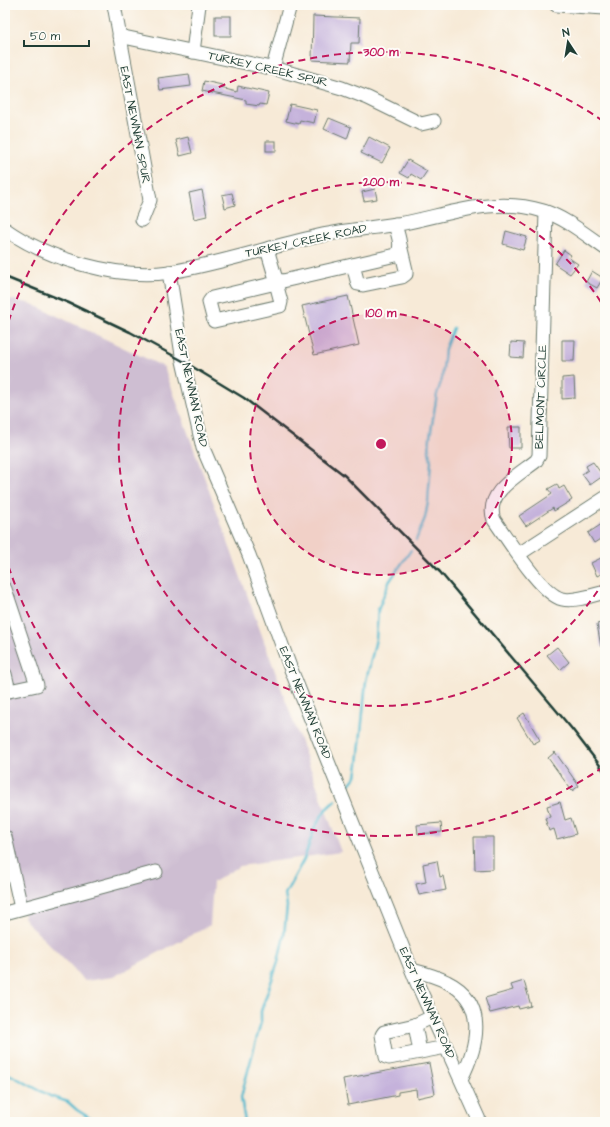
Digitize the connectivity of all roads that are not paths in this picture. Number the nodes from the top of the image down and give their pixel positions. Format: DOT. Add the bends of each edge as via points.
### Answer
graph roads {
  1 [pos="114,5"];
  2 [pos="199,5"];
  3 [pos="290,5"];
  4 [pos="556,5"];
  5 [pos="605,8"];
  6 [pos="119,36"];
  7 [pos="193,52"];
  8 [pos="273,68"];
  9 [pos="434,121"];
  10 [pos="546,212"];
  11 [pos="142,220"];
  12 [pos="395,224"];
  13 [pos="5,229"];
  14 [pos="400,246"];
  15 [pos="605,248"];
  16 [pos="267,249"];
  17 [pos="353,265"];
  18 [pos="169,272"];
  19 [pos="277,281"];
  20 [pos="605,498"];
  21 [pos="519,554"];
  22 [pos="5,590"];
  23 [pos="605,592"];
  24 [pos="5,674"];
  25 [pos="5,837"];
  26 [pos="156,872"];
  27 [pos="21,908"];
  28 [pos="5,913"];
  29 [pos="412,970"];
  30 [pos="432,1017"];
  31 [pos="415,1024"];
  32 [pos="446,1047"];
  33 [pos="420,1052"];
  34 [pos="461,1079"];
  35 [pos="480,1122"];
  1 -- 6 [label="street, EAST NEWNAN SPUR"];
  2 -- 7 [label="street"];
  3 -- 8 [label="street"];
  4 -- 5 [label="street"];
  6 -- 7 [label="street, TURKEY CREEK SPUR"];
  6 -- 11 [label="street, EAST NEWNAN SPUR" via="150,200"];
  7 -- 8 [label="street, TURKEY CREEK SPUR"];
  8 -- 9 [label="street, TURKEY CREEK SPUR" via="342,88 421,124"];
  10 -- 12 [label="street, TURKEY CREEK ROAD" via="521,206 485,206"];
  10 -- 15 [label="street, TURKEY CREEK ROAD" via="557,216"];
  10 -- 21 [label="street, BELMONT CIRCLE" via="539,456 499,490 491,504 494,520"];
  12 -- 14 [label="street"];
  12 -- 16 [label="street, TURKEY CREEK ROAD" via="338,232"];
  13 -- 18 [label="street, TURKEY CREEK ROAD" via="25,243 82,264 141,274"];
  14 -- 17 [label="street" via="400,251 396,255"];
  14 -- 17 [label="street" via="406,270 402,277 372,284 358,284"];
  16 -- 18 [label="street, TURKEY CREEK ROAD"];
  16 -- 19 [label="street"];
  17 -- 19 [label="street"];
  18 -- 29 [label="street, EAST NEWNAN ROAD" via="183,360 203,448 249,555 290,667"];
  19 -- 19 [label="street" via="212,298 209,302 214,321 280,306"];
  20 -- 21 [label="street"];
  21 -- 23 [label="street, BELMONT CIRCLE" via="544,587 557,597 564,599"];
  22 -- 24 [label="street" via="38,685 9,691"];
  25 -- 27 [label="street"];
  26 -- 27 [label="street"];
  27 -- 28 [label="street"];
  29 -- 30 [label="street, EAST NEWNAN ROAD"];
  29 -- 34 [label="street" via="448,982 466,997 473,1009 476,1043"];
  30 -- 31 [label="street"];
  30 -- 32 [label="street, EAST NEWNAN ROAD"];
  31 -- 33 [label="street"];
  31 -- 33 [label="street" via="384,1032 382,1035 386,1057"];
  32 -- 33 [label="street"];
  32 -- 34 [label="street, EAST NEWNAN ROAD"];
  34 -- 35 [label="street, EAST NEWNAN ROAD"];
}
